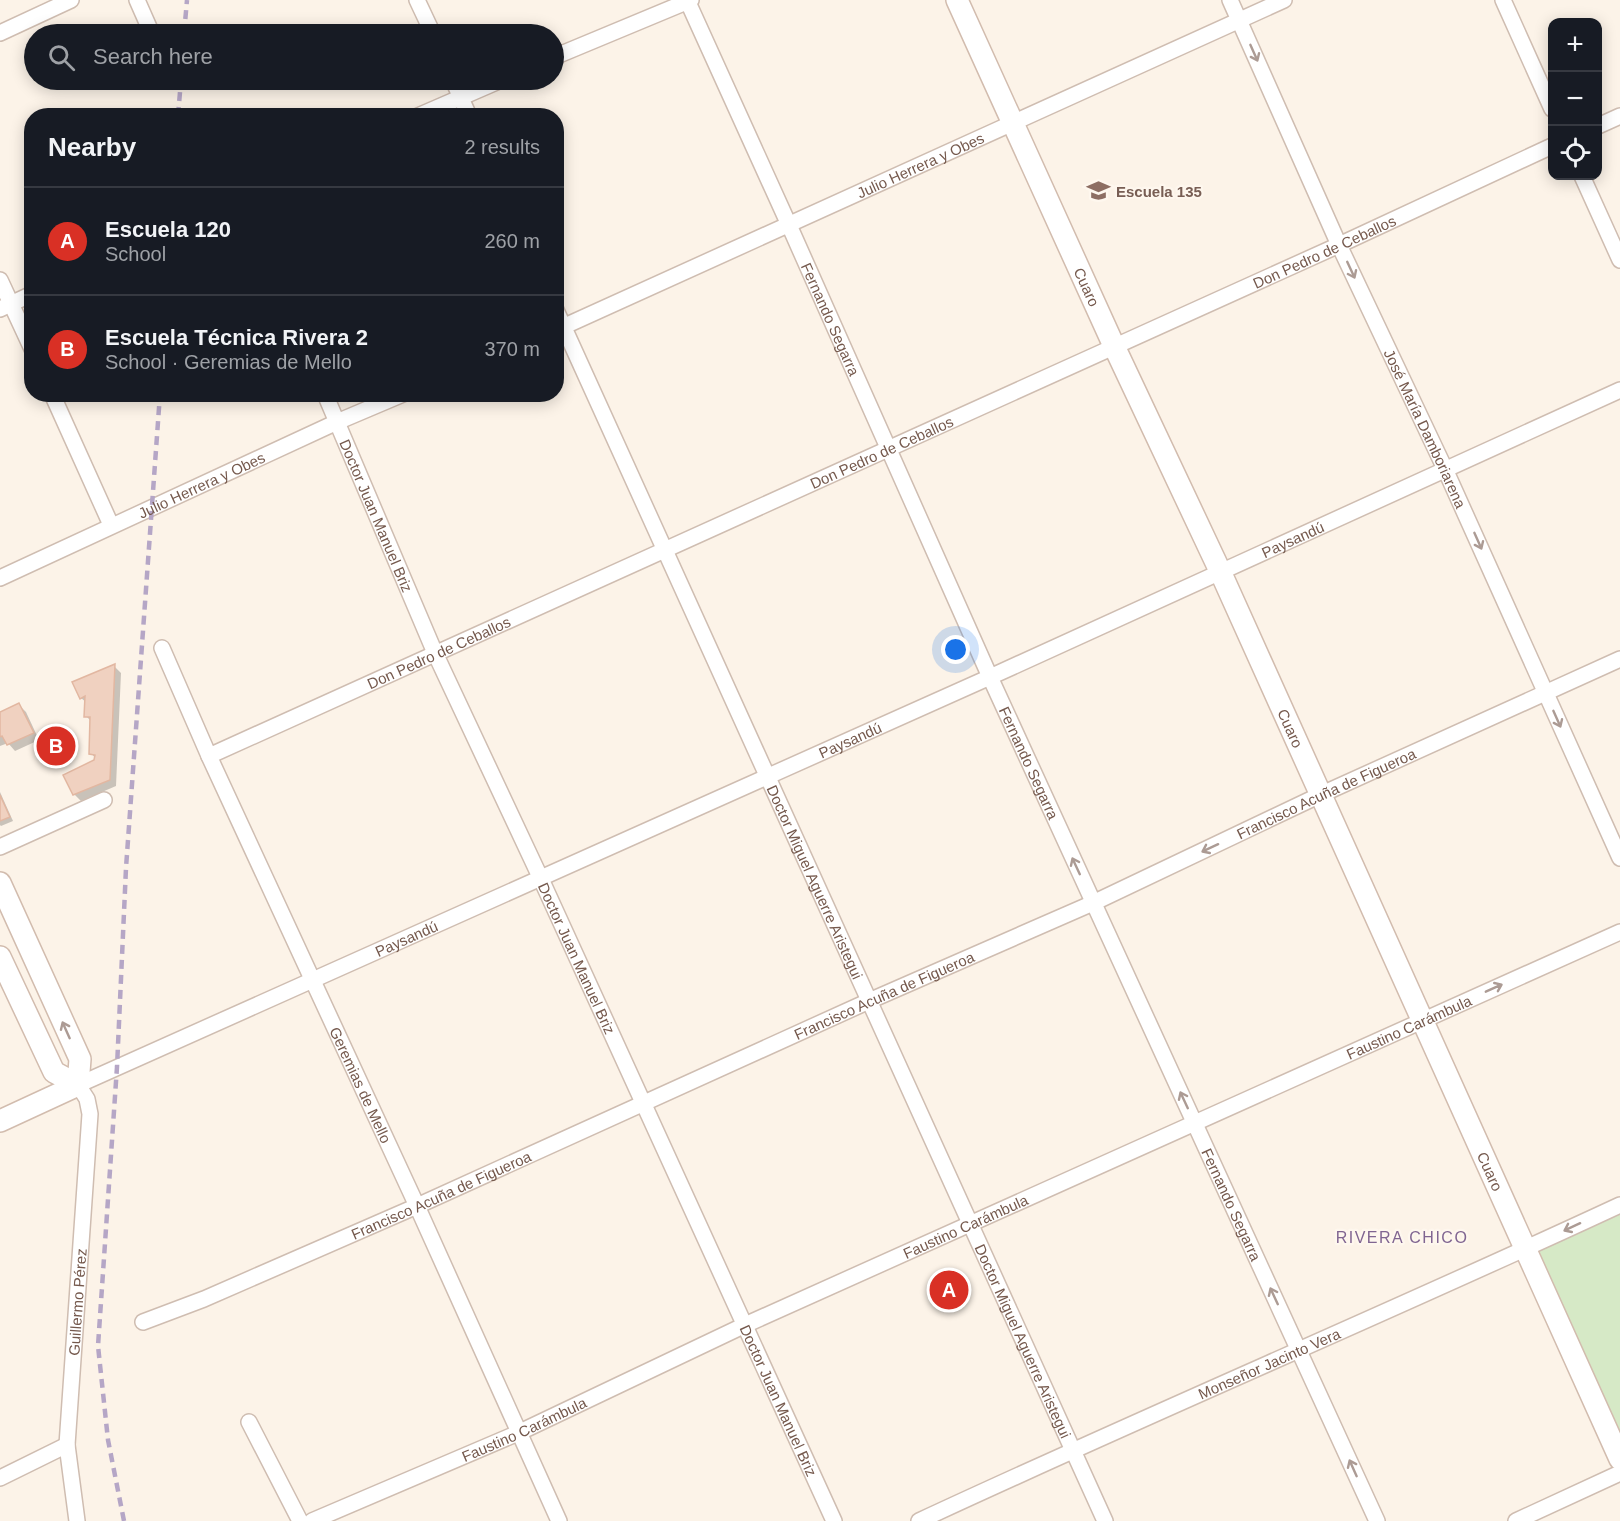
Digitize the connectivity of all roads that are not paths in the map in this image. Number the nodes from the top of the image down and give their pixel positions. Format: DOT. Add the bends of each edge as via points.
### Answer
graph roads {
  1 [pos="71,0"];
  2 [pos="137,0"];
  3 [pos="417,0"];
  4 [pos="689,0"];
  5 [pos="957,0"];
  6 [pos="1230,0"];
  7 [pos="1284,0"];
  8 [pos="1503,0"];
  9 [pos="1239,21"];
  10 [pos="148,24"];
  11 [pos="428,24"];
  12 [pos="0,33"];
  13 [pos="564,53"];
  14 [pos="457,90"];
  15 [pos="475,90"];
  16 [pos="460,96"];
  17 [pos="1548,100"];
  18 [pos="435,108"];
  19 [pos="465,108"];
  20 [pos="1620,116"];
  21 [pos="1014,123"];
  22 [pos="1602,124"];
  23 [pos="1548,148"];
  24 [pos="1584,180"];
  25 [pos="789,225"];
  26 [pos="1339,245"];
  27 [pos="1620,260"];
  28 [pos="0,280"];
  29 [pos="24,298"];
  30 [pos="5,306"];
  31 [pos="564,327"];
  32 [pos="24,336"];
  33 [pos="564,337"];
  34 [pos="1114,346"];
  35 [pos="1620,390"];
  36 [pos="56,402"];
  37 [pos="328,402"];
  38 [pos="384,402"];
  39 [pos="337,422"];
  40 [pos="889,448"];
  41 [pos="1445,470"];
  42 [pos="111,525"];
  43 [pos="665,550"];
  44 [pos="1220,571"];
  45 [pos="0,578"];
  46 [pos="162,648"];
  47 [pos="435,652"];
  48 [pos="1620,659"];
  49 [pos="990,677"];
  50 [pos="1545,693"];
  51 [pos="209,756"];
  52 [pos="767,776"];
  53 [pos="1320,795"];
  54 [pos="104,800"];
  55 [pos="0,847"];
  56 [pos="1620,858"];
  57 [pos="541,879"];
  58 [pos="0,883"];
  59 [pos="1093,903"];
  60 [pos="1620,932"];
  61 [pos="0,957"];
  62 [pos="314,979"];
  63 [pos="869,1001"];
  64 [pos="1422,1021"];
  65 [pos="78,1085"];
  66 [pos="643,1103"];
  67 [pos="0,1121"];
  68 [pos="1195,1124"];
  69 [pos="1620,1205"];
  70 [pos="417,1206"];
  71 [pos="971,1225"];
  72 [pos="1525,1249"];
  73 [pos="143,1322"];
  74 [pos="745,1325"];
  75 [pos="1299,1349"];
  76 [pos="249,1422"];
  77 [pos="518,1433"];
  78 [pos="67,1445"];
  79 [pos="1073,1449"];
  80 [pos="1620,1459"];
  81 [pos="1620,1473"];
  82 [pos="0,1478"];
  83 [pos="77,1521"];
  84 [pos="300,1521"];
  85 [pos="312,1521"];
  86 [pos="559,1521"];
  87 [pos="834,1521"];
  88 [pos="919,1521"];
  89 [pos="1105,1521"];
  90 [pos="1377,1521"];
  91 [pos="1516,1521"];
  1 -- 12 [label="street"];
  2 -- 10 [label="street"];
  3 -- 11 [label="street"];
  4 -- 13 [label="street"];
  4 -- 25 [label="street, Fernando Segarra"];
  5 -- 21 [label="street, Cuaro"];
  6 -- 9 [label="street, José María Damboriarena"];
  7 -- 9 [label="street, Julio Herrera y Obes"];
  8 -- 17 [label="street"];
  9 -- 21 [label="street, Julio Herrera y Obes"];
  9 -- 26 [label="street, José María Damboriarena, one-way"];
  14 -- 16 [label="street"];
  15 -- 16 [label="street"];
  16 -- 18 [label="street"];
  16 -- 19 [label="street"];
  20 -- 22 [label="street"];
  21 -- 25 [label="street, Julio Herrera y Obes"];
  21 -- 34 [label="street, Cuaro"];
  23 -- 26 [label="street, Don Pedro de Ceballos"];
  24 -- 27 [label="street"];
  25 -- 31 [label="street, Julio Herrera y Obes"];
  25 -- 40 [label="street, Fernando Segarra"];
  26 -- 34 [label="street, Don Pedro de Ceballos"];
  26 -- 41 [label="street, José María Damboriarena, one-way"];
  28 -- 30 [label="street"];
  29 -- 30 [label="street"];
  30 -- 32 [label="street"];
  33 -- 43 [label="street, Doctor Miguel Aguerre Aristegui"];
  34 -- 40 [label="street, Don Pedro de Ceballos"];
  34 -- 44 [label="street, Cuaro"];
  35 -- 41 [label="street, Paysandú"];
  36 -- 42 [label="street"];
  37 -- 39 [label="street, Doctor Juan Manuel Briz"];
  38 -- 39 [label="street, Julio Herrera y Obes"];
  39 -- 42 [label="street, Julio Herrera y Obes"];
  39 -- 47 [label="street, Doctor Juan Manuel Briz"];
  40 -- 43 [label="street, Don Pedro de Ceballos"];
  40 -- 49 [label="street, Fernando Segarra"];
  41 -- 44 [label="street, Paysandú"];
  41 -- 50 [label="street, José María Damboriarena, one-way"];
  42 -- 45 [label="street, Julio Herrera y Obes"];
  43 -- 47 [label="street, Don Pedro de Ceballos"];
  43 -- 52 [label="street, Doctor Miguel Aguerre Aristegui"];
  44 -- 49 [label="street, Paysandú"];
  44 -- 53 [label="street, Cuaro"];
  46 -- 51 [label="street, Geremias de Mello"];
  47 -- 51 [label="street, Don Pedro de Ceballos"];
  47 -- 57 [label="street, Doctor Juan Manuel Briz"];
  48 -- 50 [label="street, Francisco Acuña de Figueroa"];
  49 -- 52 [label="street, Paysandú"];
  59 -- 49 [label="street, Fernando Segarra, one-way"];
  50 -- 53 [label="street, Francisco Acuña de Figueroa"];
  50 -- 56 [label="street, José María Damboriarena, one-way"];
  51 -- 62 [label="street, Geremias de Mello"];
  52 -- 57 [label="street, Paysandú"];
  52 -- 63 [label="street, Doctor Miguel Aguerre Aristegui"];
  53 -- 59 [label="street, Francisco Acuña de Figueroa, one-way"];
  53 -- 64 [label="street, Cuaro"];
  54 -- 55 [label="street"];
  57 -- 62 [label="street, Paysandú"];
  57 -- 66 [label="street, Doctor Juan Manuel Briz"];
  65 -- 58 [label="street, one-way" via="80,1059"];
  59 -- 63 [label="street, Francisco Acuña de Figueroa"];
  68 -- 59 [label="street, Fernando Segarra, one-way"];
  64 -- 60 [label="street, Faustino Carámbula, one-way"];
  61 -- 65 [label="street" via="54,1072"];
  62 -- 65 [label="street, Paysandú"];
  62 -- 70 [label="street, Geremias de Mello"];
  63 -- 66 [label="street, Francisco Acuña de Figueroa"];
  63 -- 71 [label="street, Doctor Miguel Aguerre Aristegui"];
  64 -- 68 [label="street, Faustino Carámbula"];
  64 -- 72 [label="street, Cuaro"];
  65 -- 67 [label="street"];
  65 -- 78 [label="street, Guillermo Pérez" via="90,1114"];
  66 -- 70 [label="street, Francisco Acuña de Figueroa"];
  66 -- 74 [label="street, Doctor Juan Manuel Briz"];
  68 -- 71 [label="street, Faustino Carámbula"];
  75 -- 68 [label="street, Fernando Segarra, one-way"];
  69 -- 72 [label="street, Monseñor Jacinto Vera, one-way"];
  70 -- 73 [label="street, Francisco Acuña de Figueroa"];
  70 -- 77 [label="street, Geremias de Mello"];
  71 -- 74 [label="street, Faustino Carámbula"];
  71 -- 79 [label="street, Doctor Miguel Aguerre Aristegui"];
  72 -- 75 [label="street, Monseñor Jacinto Vera"];
  72 -- 80 [label="street, Cuaro"];
  74 -- 77 [label="street, Faustino Carámbula"];
  74 -- 87 [label="street, Doctor Juan Manuel Briz"];
  75 -- 79 [label="street, Monseñor Jacinto Vera"];
  90 -- 75 [label="street, Fernando Segarra, one-way"];
  76 -- 84 [label="street"];
  77 -- 85 [label="street, Faustino Carámbula"];
  77 -- 86 [label="street, Geremias de Mello"];
  78 -- 82 [label="street"];
  78 -- 83 [label="street, Guillermo Pérez"];
  79 -- 88 [label="street, Monseñor Jacinto Vera"];
  79 -- 89 [label="street, Doctor Miguel Aguerre Aristegui"];
  81 -- 91 [label="street"];
}
